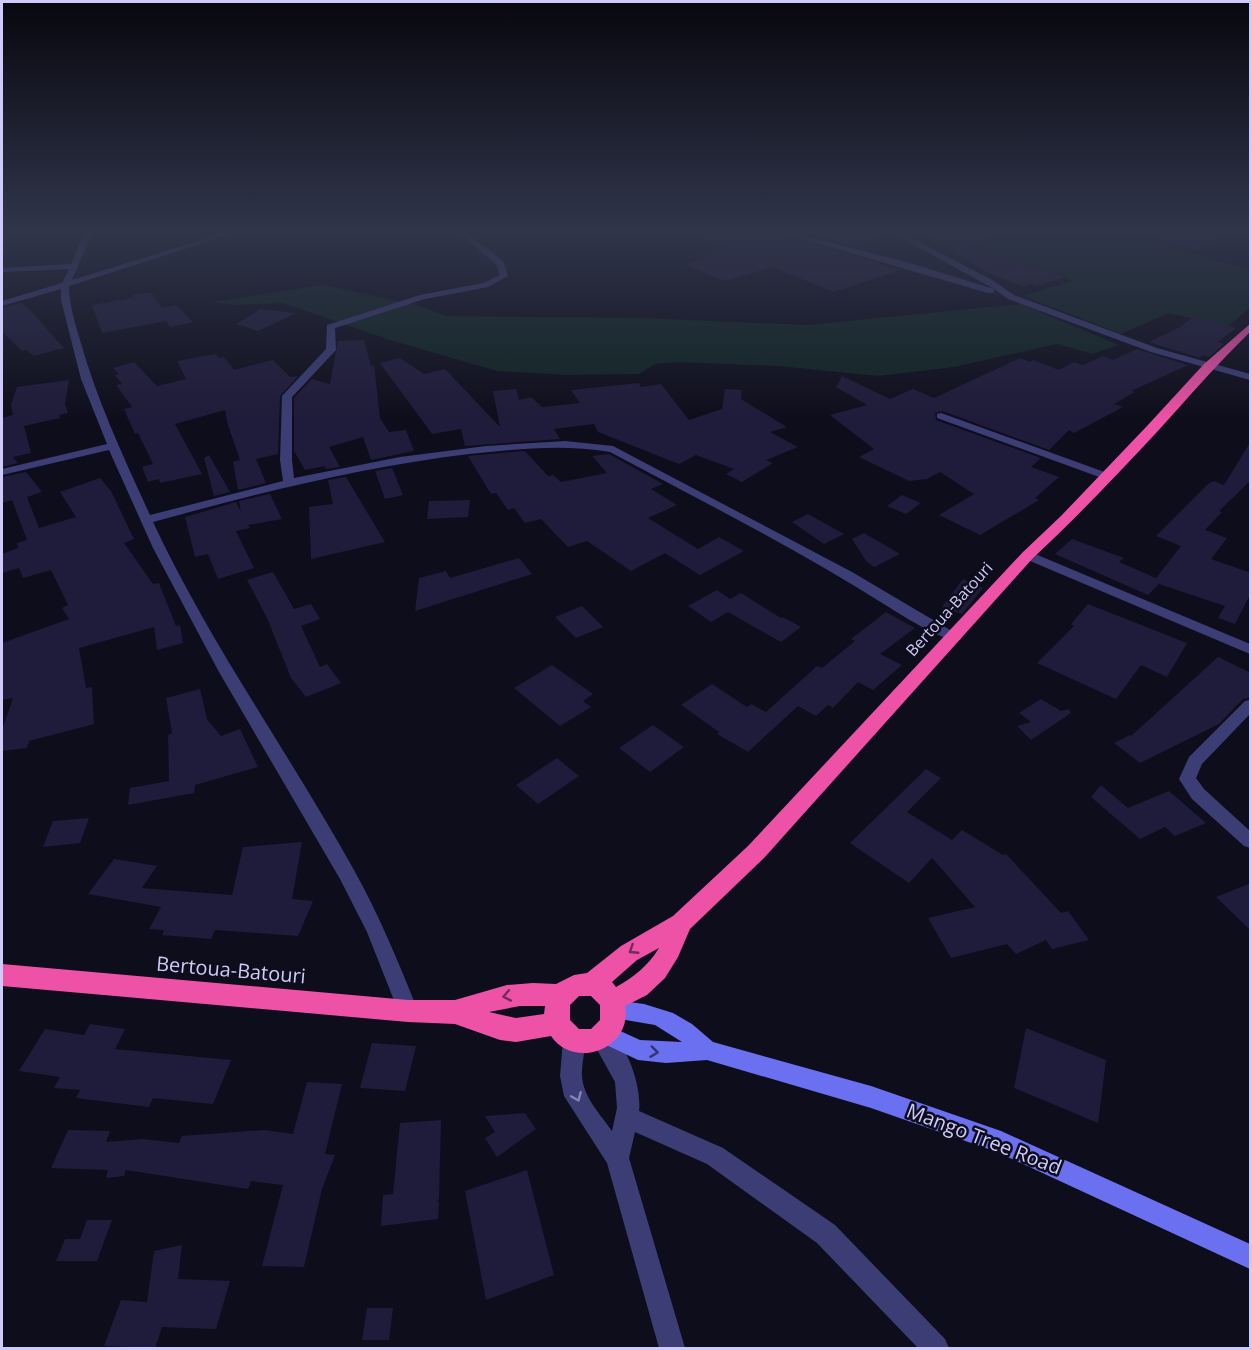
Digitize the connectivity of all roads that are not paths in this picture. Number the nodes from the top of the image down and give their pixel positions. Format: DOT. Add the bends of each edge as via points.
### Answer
graph roads {
  1 [pos="37,294"];
  2 [pos="66,294"];
  3 [pos="438,294"];
  4 [pos="1001,294"];
  5 [pos="1007,294"];
  6 [pos="1011,297"];
  7 [pos="2,304"];
  8 [pos="1250,327"];
  9 [pos="1208,366"];
  10 [pos="1251,377"];
  11 [pos="941,416"];
  12 [pos="113,446"];
  13 [pos="2,472"];
  14 [pos="1106,476"];
  15 [pos="289,481"];
  16 [pos="147,520"];
  17 [pos="1028,555"];
  18 [pos="955,637"];
  19 [pos="1251,649"];
  20 [pos="1251,705"];
  21 [pos="1251,841"];
  22 [pos="681,923"];
  23 [pos="2,976"];
  24 [pos="591,986"];
  25 [pos="561,996"];
  26 [pos="614,1005"];
  27 [pos="408,1011"];
  28 [pos="455,1012"];
  29 [pos="565,1031"];
  30 [pos="603,1035"];
  31 [pos="706,1050"];
  32 [pos="627,1117"];
  33 [pos="617,1158"];
  34 [pos="1251,1257"];
  35 [pos="672,1348"];
  36 [pos="936,1348"];
  1 -- 7 [label="street"];
  2 -- 12 [label="street" via="86,379"];
  3 -- 15 [label="street" via="330,327 331,350 287,396"];
  4 -- 6 [label="street"];
  5 -- 6 [label="street"];
  6 -- 9 [label="street"];
  8 -- 9 [label="highway, Bertoua-Batouri"];
  9 -- 10 [label="street"];
  9 -- 14 [label="highway, Bertoua-Batouri"];
  11 -- 14 [label="street"];
  12 -- 13 [label="street"];
  12 -- 16 [label="street"];
  14 -- 17 [label="highway, Bertoua-Batouri"];
  15 -- 16 [label="street"];
  15 -- 18 [label="street" via="391,460 454,452 537,444 613,449"];
  16 -- 27 [label="street" via="226,672 347,874 376,931"];
  17 -- 18 [label="highway, Bertoua-Batouri"];
  17 -- 19 [label="street"];
  18 -- 22 [label="highway, Bertoua-Batouri" via="756,852"];
  20 -- 21 [label="street" via="1195,761 1187,779 1198,794"];
  22 -- 24 [label="highway, Bertoua-Batouri, one-way" via="629,952"];
  22 -- 26 [label="highway, Bertoua-Batouri" via="673,948 650,980"];
  23 -- 27 [label="highway, Bertoua-Batouri"];
  24 -- 25 [label="highway" via="574,987"];
  24 -- 26 [label="highway" via="604,990"];
  25 -- 28 [label="highway, Bertoua-Batouri, one-way" via="537,992 511,995"];
  25 -- 29 [label="highway" via="556,1005"];
  26 -- 30 [label="highway" via="611,1027"];
  26 -- 31 [label="main road, Mango Tree Road" via="668,1019"];
  27 -- 28 [label="highway, Bertoua-Batouri"];
  28 -- 29 [label="highway, Bertoua-Batouri" via="500,1028"];
  29 -- 30 [label="highway" via="588,1041"];
  29 -- 33 [label="street, one-way" via="575,1096"];
  30 -- 31 [label="main road, Mango Tree Road, one-way" via="638,1050"];
  30 -- 32 [label="street" via="626,1081 630,1096"];
  31 -- 34 [label="main road, Mango Tree Road" via="871,1097 1001,1142"];
  32 -- 33 [label="street"];
  32 -- 36 [label="street" via="715,1156 826,1234"];
  33 -- 35 [label="street"];
}
